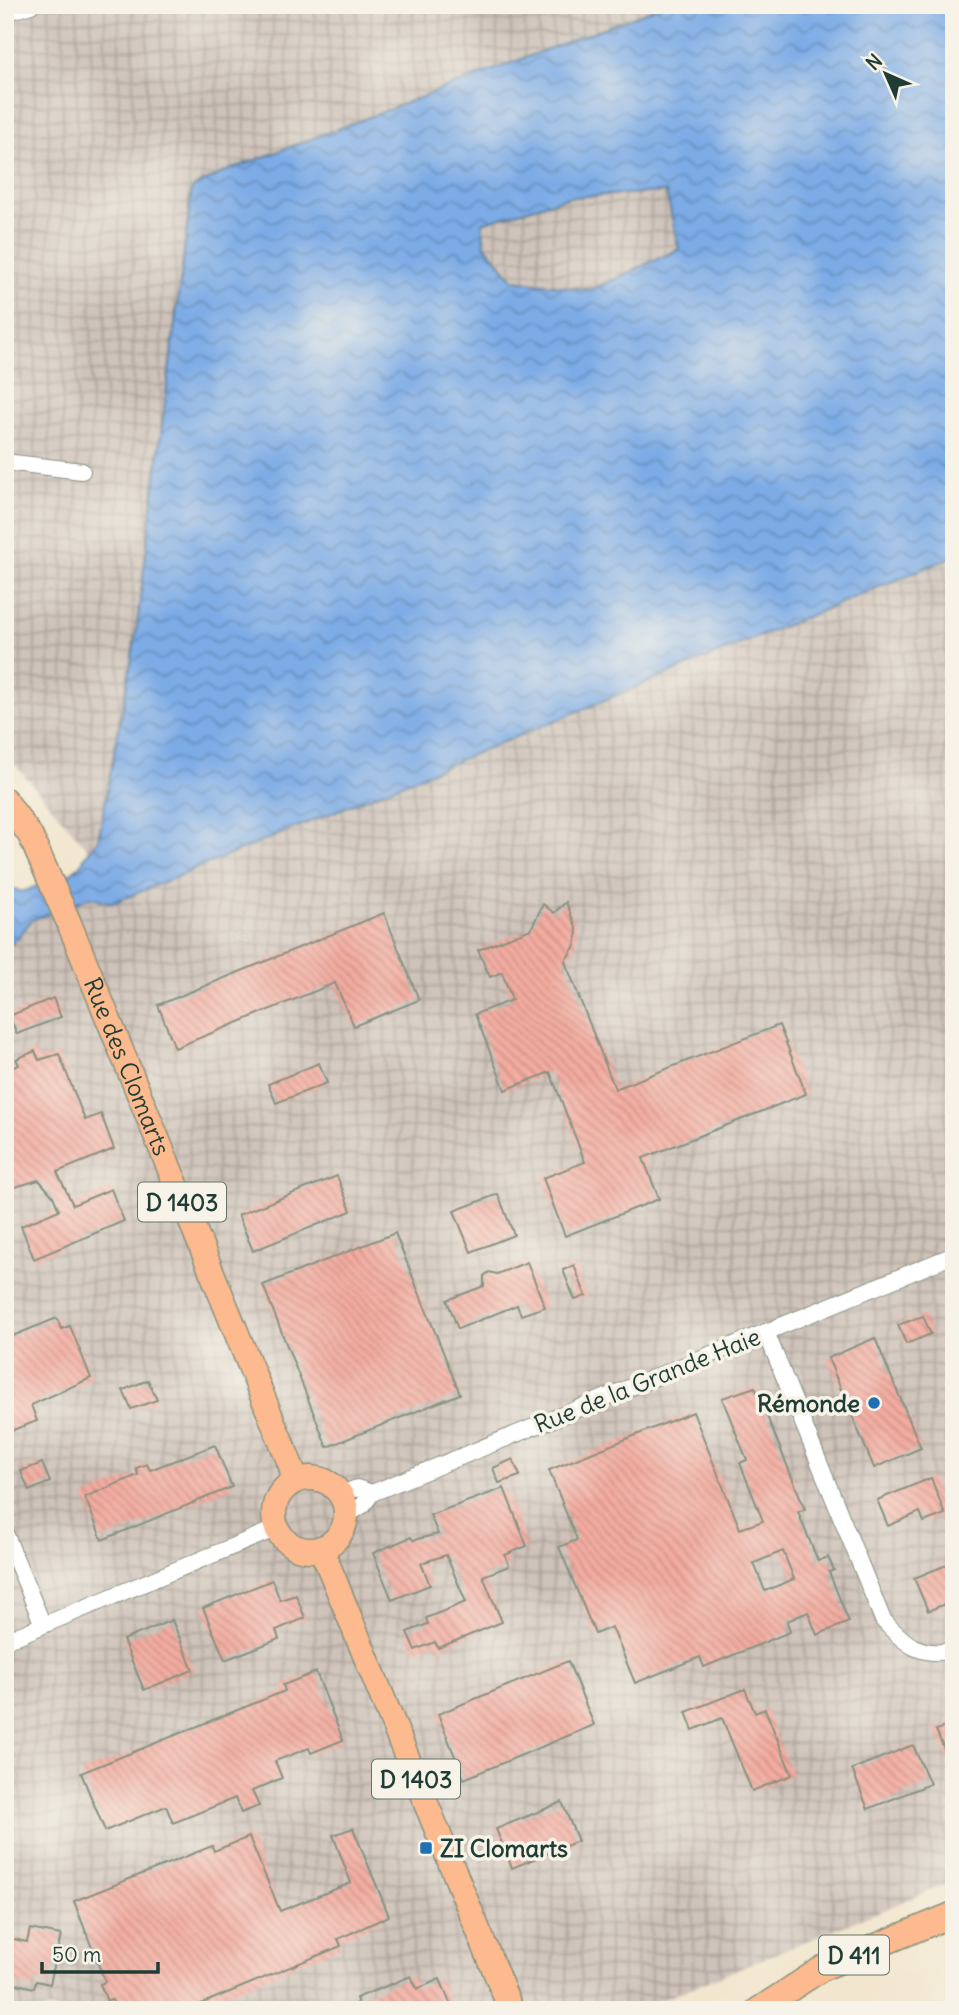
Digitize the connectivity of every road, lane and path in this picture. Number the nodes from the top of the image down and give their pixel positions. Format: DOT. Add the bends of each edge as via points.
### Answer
graph roads {
  1 [pos="31,5"];
  2 [pos="5,13"];
  3 [pos="5,462"];
  4 [pos="82,471"];
  5 [pos="5,800"];
  6 [pos="954,1255"];
  7 [pos="766,1332"];
  8 [pos="294,1481"];
  9 [pos="344,1505"];
  10 [pos="277,1528"];
  11 [pos="5,1533"];
  12 [pos="321,1548"];
  13 [pos="43,1625"];
  14 [pos="5,1641"];
  15 [pos="954,1650"];
  16 [pos="954,1914"];
  17 [pos="759,2009"];
  18 [pos="511,2010"];
  1 -- 2 [label="street"];
  3 -- 4 [label="street"];
  5 -- 8 [label="main road, Rue des Clomarts / D 1403" via="30,835 69,923"];
  6 -- 7 [label="street, Rue de la Grande Haie"];
  7 -- 9 [label="street, Rue de la Grande Haie" via="372,1493 363,1505"];
  7 -- 15 [label="street" via="883,1620 905,1643 933,1655"];
  8 -- 9 [label="main road" via="315,1478 334,1486"];
  8 -- 10 [label="main road" via="278,1497"];
  9 -- 12 [label="main road" via="339,1536"];
  10 -- 12 [label="main road" via="291,1544"];
  10 -- 13 [label="street"];
  11 -- 13 [label="street"];
  12 -- 18 [label="main road, D 1403"];
  13 -- 14 [label="street"];
  16 -- 17 [label="main road, D 411" via="823,1968"];
}
